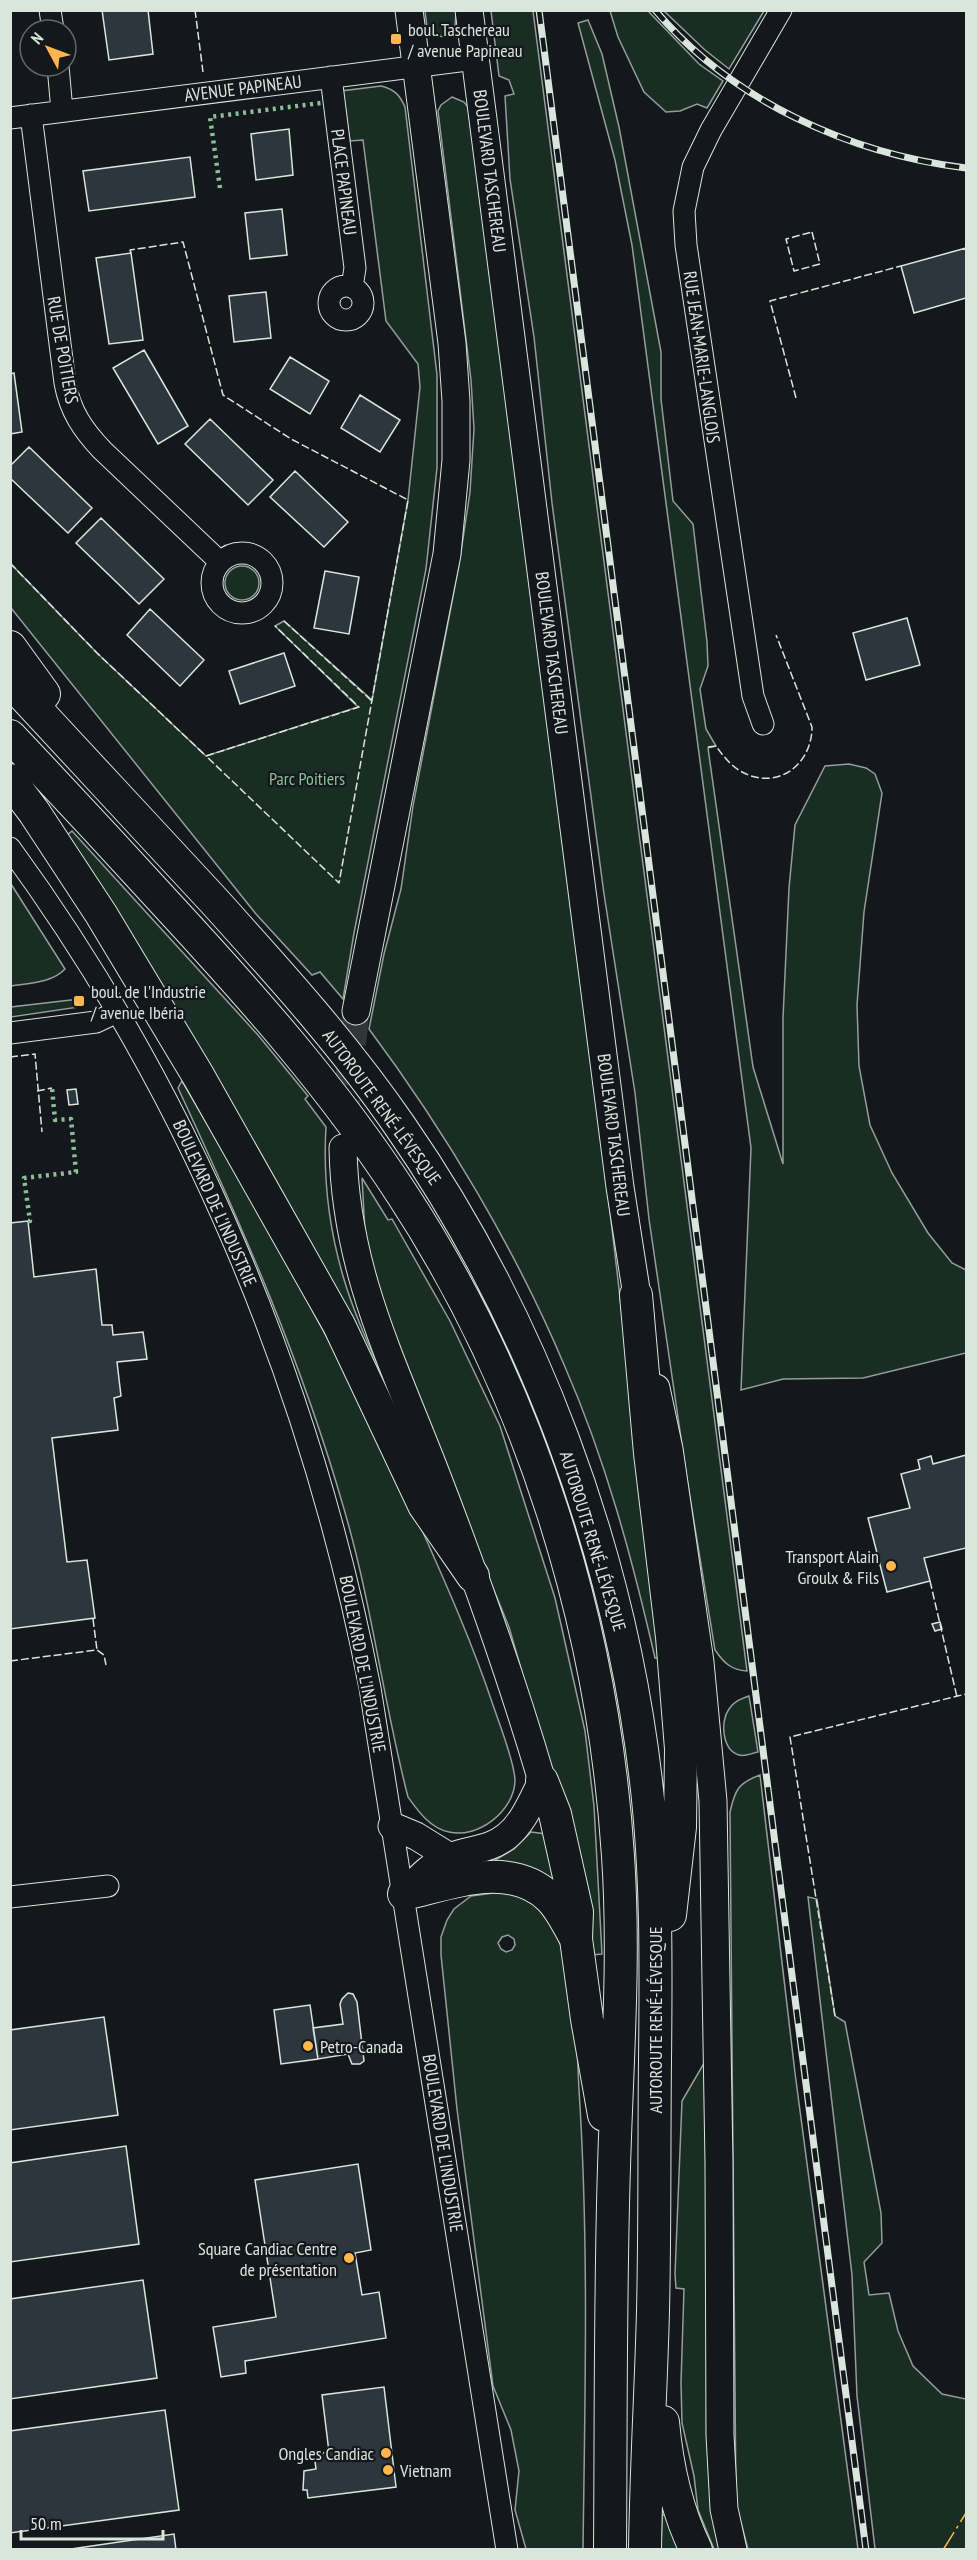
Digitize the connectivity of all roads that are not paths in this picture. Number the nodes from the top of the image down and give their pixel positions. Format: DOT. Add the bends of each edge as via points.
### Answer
graph roads {
  1 [pos="409,10"];
  2 [pos="469,10"];
  3 [pos="781,10"];
  4 [pos="475,59"];
  5 [pos="417,66"];
  6 [pos="331,77"];
  7 [pos="58,78"];
  8 [pos="62,111"];
  9 [pos="21,117"];
  10 [pos="352,287"];
  11 [pos="220,562"];
  12 [pos="10,647"];
  13 [pos="10,681"];
  14 [pos="763,724"];
  15 [pos="10,736"];
  16 [pos="10,780"];
  17 [pos="107,783"];
  18 [pos="10,848"];
  19 [pos="356,1011"];
  20 [pos="117,1012"];
  21 [pos="10,1033"];
  22 [pos="343,1148"];
  23 [pos="636,1295"];
  24 [pos="473,1576"];
  25 [pos="542,1781"];
  26 [pos="392,1826"];
  27 [pos="450,1857"];
  28 [pos="108,1886"];
  29 [pos="404,1894"];
  30 [pos="10,1898"];
  31 [pos="576,1939"];
  32 [pos="655,2029"];
  33 [pos="614,2169"];
  34 [pos="653,2310"];
  35 [pos="507,2550"];
  36 [pos="610,2550"];
  37 [pos="645,2550"];
  38 [pos="696,2550"];
  39 [pos="733,2550"];
  1 -- 5 [label="main road"];
  2 -- 4 [label="main road, BOULEVARD TASCHEREAU"];
  3 -- 14 [label="street, RUE JEAN-MARIE-LANGLOIS" via="699,153 684,211 753,696"];
  4 -- 5 [label="street, AVENUE PAPINEAU"];
  4 -- 23 [label="main road, BOULEVARD TASCHEREAU"];
  5 -- 6 [label="street, AVENUE PAPINEAU"];
  5 -- 19 [label="main road" via="452,343 456,460 447,554"];
  6 -- 8 [label="street, AVENUE PAPINEAU"];
  6 -- 10 [label="street, PLACE PAPINEAU" via="355,268"];
  7 -- 8 [label="street"];
  8 -- 9 [label="street, AVENUE PAPINEAU"];
  9 -- 11 [label="street, RUE DE POITIERS" via="72,410 102,450"];
  12 -- 17 [label="highway"];
  13 -- 17 [label="highway, AUTOROUTE RENÉ-LÉVESQUE"];
  15 -- 33 [label="highway, AUTOROUTE RENÉ-LÉVESQUE" via="261,1008 351,1119 444,1264 511,1404 569,1570 592,1665 610,1775 622,1963"];
  16 -- 24 [label="highway" via="112,932 209,1095 339,1324 424,1505"];
  17 -- 32 [label="highway, AUTOROUTE RENÉ-LÉVESQUE" via="276,970 360,1070 458,1216 521,1340 580,1488 631,1684 652,1849"];
  18 -- 20 [label="street, BOULEVARD DE L'INDUSTRIE"];
  20 -- 21 [label="street" via="96,1022"];
  20 -- 26 [label="street, BOULEVARD DE L'INDUSTRIE" via="158,1080 205,1178 285,1369 348,1583"];
  22 -- 24 [label="main road" via="347,1215 360,1274"];
  23 -- 32 [label="highway" via="681,1758 678,1854"];
  23 -- 39 [label="main road, BOULEVARD TASCHEREAU" via="669,1449 707,1715 715,1844 720,2435 724,2509"];
  24 -- 25 [label="main road"];
  25 -- 27 [label="main road" via="522,1819 507,1836 488,1847"];
  25 -- 31 [label="highway" via="555,1814 577,1912"];
  26 -- 27 [label="main road"];
  26 -- 29 [label="street, BOULEVARD DE L'INDUSTRIE"];
  27 -- 29 [label="main road" via="427,1869"];
  28 -- 30 [label="street"];
  29 -- 31 [label="highway" via="486,1876 514,1878 549,1897"];
  29 -- 35 [label="street, BOULEVARD DE L'INDUSTRIE"];
  31 -- 33 [label="highway"];
  32 -- 34 [label="highway, AUTOROUTE RENÉ-LÉVESQUE"];
  33 -- 36 [label="highway, AUTOROUTE RENÉ-LÉVESQUE"];
  34 -- 37 [label="highway, AUTOROUTE RENÉ-LÉVESQUE"];
  34 -- 38 [label="highway" via="671,2480"];
}
